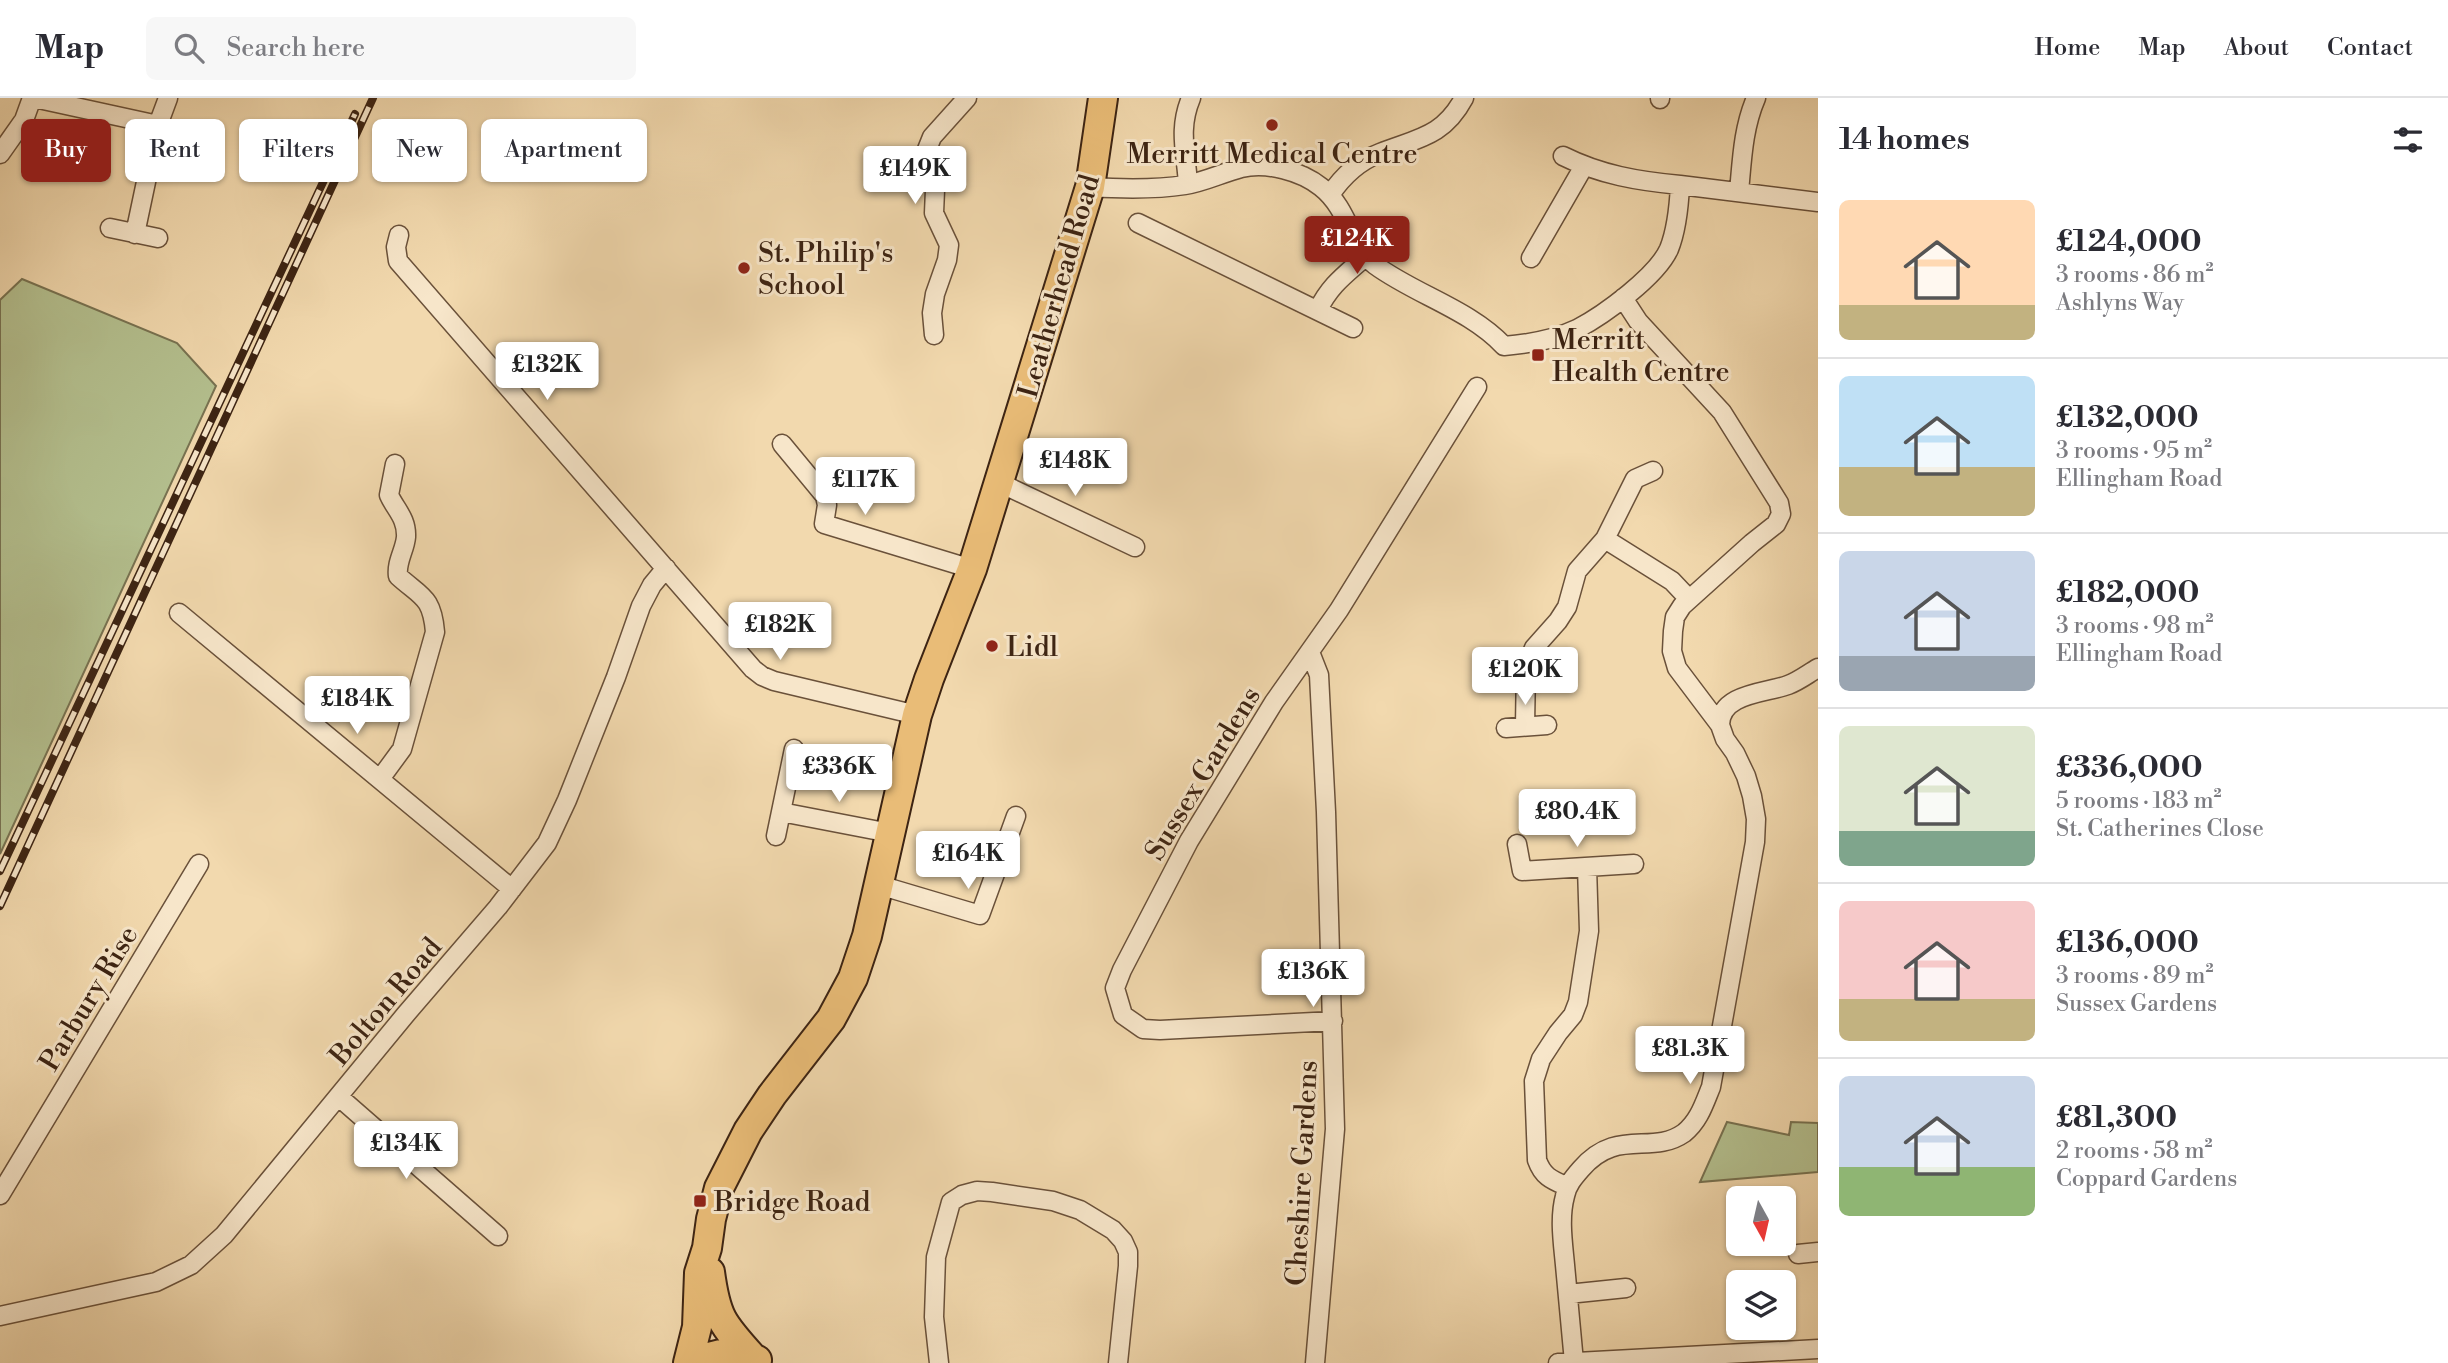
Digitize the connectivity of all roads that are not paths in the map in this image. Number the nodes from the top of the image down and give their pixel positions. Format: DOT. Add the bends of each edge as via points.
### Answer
graph roads {
  1 [pos="33,98"];
  2 [pos="169,98"];
  3 [pos="967,98"];
  4 [pos="1103,98"];
  5 [pos="1191,98"];
  6 [pos="1464,98"];
  7 [pos="1756,98"];
  8 [pos="130,119"];
  9 [pos="160,119"];
  10 [pos="0,154"];
  11 [pos="1563,156"];
  12 [pos="1584,166"];
  13 [pos="146,182"];
  14 [pos="1188,184"];
  15 [pos="1680,186"];
  16 [pos="1090,187"];
  17 [pos="1738,192"];
  18 [pos="1330,195"];
  19 [pos="1818,202"];
  20 [pos="1138,223"];
  21 [pos="110,228"];
  22 [pos="135,234"];
  23 [pos="399,235"];
  24 [pos="158,238"];
  25 [pos="1365,257"];
  26 [pos="1531,258"];
  27 [pos="1623,298"];
  28 [pos="1325,320"];
  29 [pos="1353,328"];
  30 [pos="934,335"];
  31 [pos="1476,387"];
  32 [pos="782,444"];
  33 [pos="395,464"];
  34 [pos="1653,471"];
  35 [pos="1000,483"];
  36 [pos="1605,539"];
  37 [pos="1135,547"];
  38 [pos="666,568"];
  39 [pos="972,569"];
  40 [pos="1689,599"];
  41 [pos="179,613"];
  42 [pos="1310,652"];
  43 [pos="1818,668"];
  44 [pos="918,715"];
  45 [pos="1547,725"];
  46 [pos="1720,725"];
  47 [pos="1525,726"];
  48 [pos="1506,728"];
  49 [pos="794,749"];
  50 [pos="380,779"];
  51 [pos="781,812"];
  52 [pos="1016,816"];
  53 [pos="890,834"];
  54 [pos="776,836"];
  55 [pos="1517,844"];
  56 [pos="199,864"];
  57 [pos="1634,864"];
  58 [pos="1587,867"];
  59 [pos="879,885"];
  60 [pos="512,889"];
  61 [pos="1333,1021"];
  62 [pos="339,1097"];
  63 [pos="1568,1187"];
  64 [pos="0,1195"];
  65 [pos="498,1236"];
  66 [pos="707,1248"];
  67 [pos="1818,1252"];
  68 [pos="1798,1254"];
  69 [pos="1818,1261"];
  70 [pos="1626,1288"];
  71 [pos="1567,1294"];
  72 [pos="0,1316"];
  73 [pos="1818,1349"];
  74 [pos="757,1360"];
  75 [pos="1566,1362"];
  76 [pos="688,1363"];
  77 [pos="699,1363"];
  78 [pos="939,1363"];
  79 [pos="1118,1363"];
  80 [pos="1315,1363"];
  1 -- 8 [label="street"];
  1 -- 10 [label="street"];
  2 -- 9 [label="street"];
  3 -- 30 [label="street" via="932,137 926,152 934,213 949,245 935,294"];
  4 -- 16 [label="highway, Leatherhead Road"];
  5 -- 14 [label="street" via="1183,131"];
  6 -- 18 [label="street" via="1456,113 1428,137 1378,153 1358,165"];
  7 -- 17 [label="street" via="1744,138"];
  11 -- 12 [label="street"];
  12 -- 15 [label="street"];
  12 -- 26 [label="street"];
  13 -- 22 [label="street"];
  14 -- 16 [label="street" via="1133,190"];
  14 -- 18 [label="street" via="1243,167 1264,167 1289,171"];
  15 -- 17 [label="street"];
  15 -- 27 [label="street" via="1669,248 1657,267"];
  16 -- 35 [label="highway, Leatherhead Road"];
  17 -- 19 [label="street"];
  18 -- 25 [label="street"];
  20 -- 28 [label="street" via="1160,228"];
  21 -- 22 [label="street"];
  22 -- 24 [label="street"];
  23 -- 38 [label="street" via="398,261"];
  25 -- 27 [label="street" via="1458,312 1504,346 1576,329"];
  25 -- 28 [label="street" via="1325,293"];
  27 -- 40 [label="street" via="1638,321 1721,412 1779,503 1781,514 1776,524"];
  28 -- 29 [label="street"];
  31 -- 42 [label="street, Sussex Gardens"];
  32 -- 39 [label="street" via="825,496 824,524"];
  33 -- 50 [label="street" via="389,495 400,509 406,536 398,576 422,594 434,618 435,632 402,749"];
  34 -- 36 [label="street" via="1635,479"];
  35 -- 37 [label="street"];
  35 -- 39 [label="highway, Leatherhead Road"];
  36 -- 40 [label="street" via="1672,581"];
  36 -- 47 [label="street" via="1577,571 1567,607 1534,648 1526,667"];
  38 -- 44 [label="street" via="762,676"];
  38 -- 60 [label="street, Bolton Road" via="641,606 547,843"];
  39 -- 44 [label="highway, Leatherhead Road"];
  40 -- 46 [label="street" via="1675,617 1672,651 1677,668"];
  41 -- 50 [label="street"];
  42 -- 61 [label="street, Cheshire Gardens" via="1319,675"];
  42 -- 61 [label="street, Sussex Gardens" via="1189,841 1115,988 1123,1015 1143,1029"];
  43 -- 46 [label="street" via="1790,685 1744,696 1725,710"];
  44 -- 53 [label="highway, Leatherhead Road"];
  45 -- 47 [label="street"];
  46 -- 63 [label="street" via="1746,776 1756,819 1710,1087 1701,1112 1682,1134 1670,1140 1612,1146 1587,1162"];
  47 -- 48 [label="street"];
  49 -- 51 [label="street"];
  50 -- 60 [label="street"];
  51 -- 53 [label="street"];
  51 -- 54 [label="street"];
  52 -- 59 [label="street" via="980,915"];
  53 -- 59 [label="highway, Leatherhead Road"];
  55 -- 58 [label="street" via="1522,871"];
  56 -- 64 [label="street, Parbury Rise"];
  57 -- 58 [label="street"];
  58 -- 63 [label="street" via="1590,931 1578,1002 1541,1059 1534,1081 1536,1160 1541,1172"];
  59 -- 66 [label="highway, Leatherhead Road" via="853,978 831,1019 748,1131 719,1188"];
  60 -- 62 [label="street, Bolton Road"];
  61 -- 80 [label="street, Cheshire Gardens" via="1335,1129"];
  62 -- 65 [label="street"];
  62 -- 72 [label="street, Bolton Road" via="224,1235 191,1265 134,1288"];
  63 -- 71 [label="street" via="1562,1219"];
  66 -- 74 [label="highway" via="723,1325"];
  66 -- 76 [label="highway" via="699,1273 697,1327"];
  67 -- 68 [label="street"];
  67 -- 69 [label="street"];
  70 -- 71 [label="street"];
  71 -- 75 [label="street"];
  73 -- 75 [label="street"];
  74 -- 77 [label="highway" via="721,1353"];
  78 -- 79 [label="street" via="934,1317 936,1257 951,1202 977,1191 1052,1200 1080,1210 1123,1241 1128,1266"];
}
